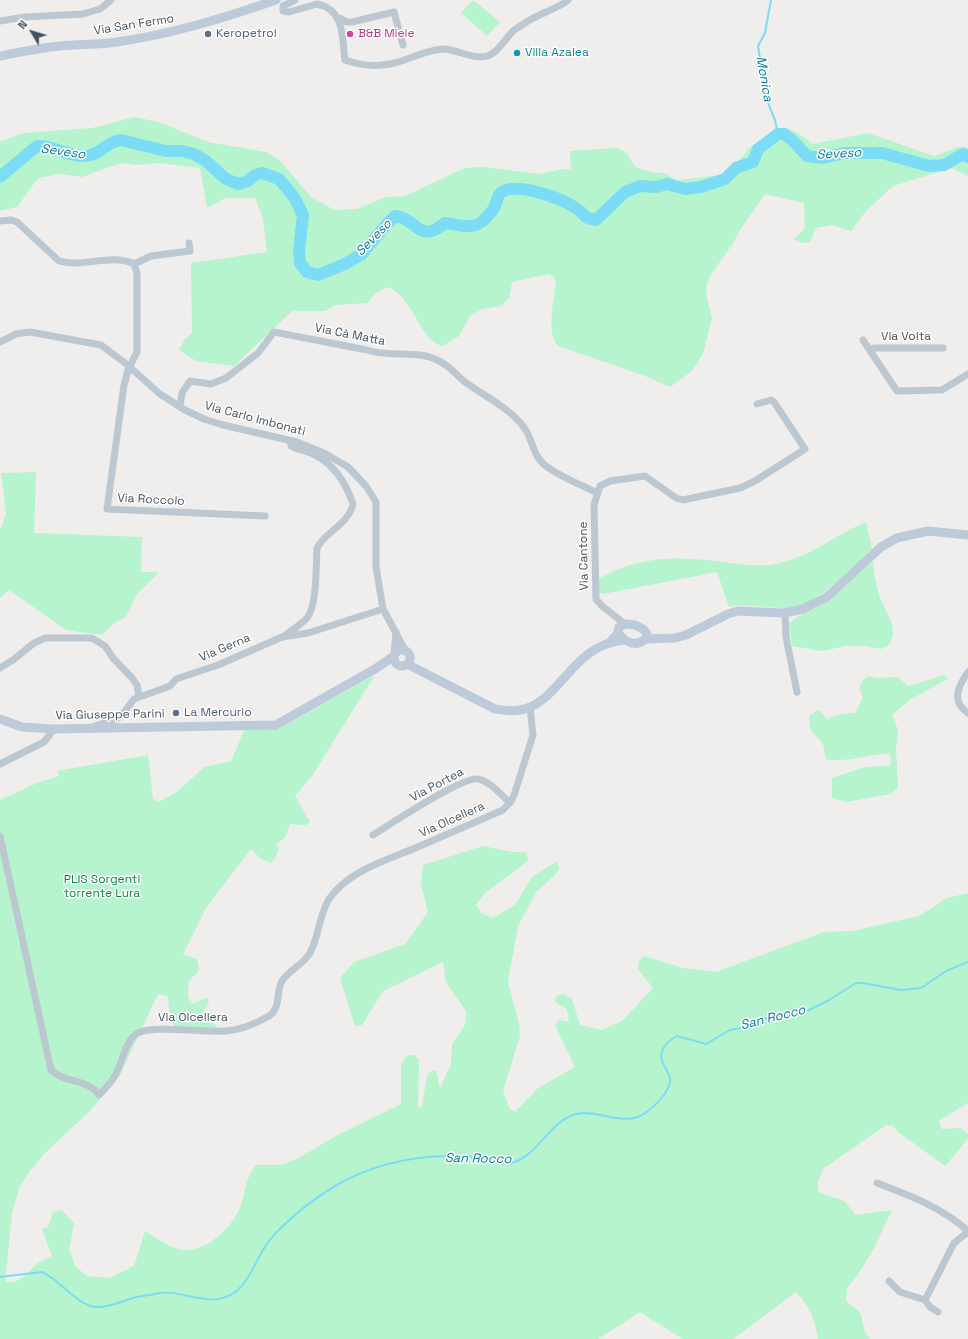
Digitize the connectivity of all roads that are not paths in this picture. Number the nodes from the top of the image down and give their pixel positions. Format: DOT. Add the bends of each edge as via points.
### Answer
graph roads {
  1 [pos="111,0"];
  2 [pos="276,0"];
  3 [pos="295,0"];
  4 [pos="568,0"];
  5 [pos="339,18"];
  6 [pos="0,21"];
  7 [pos="403,44"];
  8 [pos="0,56"];
  9 [pos="0,221"];
  10 [pos="189,243"];
  11 [pos="134,264"];
  12 [pos="863,340"];
  13 [pos="0,342"];
  14 [pos="943,348"];
  15 [pos="870,350"];
  16 [pos="130,367"];
  17 [pos="968,374"];
  18 [pos="757,404"];
  19 [pos="180,407"];
  20 [pos="291,440"];
  21 [pos="599,490"];
  22 [pos="265,516"];
  23 [pos="968,535"];
  24 [pos="382,609"];
  25 [pos="785,613"];
  26 [pos="396,630"];
  27 [pos="622,631"];
  28 [pos="645,635"];
  29 [pos="282,637"];
  30 [pos="394,655"];
  31 [pos="405,659"];
  32 [pos="0,668"];
  33 [pos="375,669"];
  34 [pos="968,672"];
  35 [pos="797,692"];
  36 [pos="139,696"];
  37 [pos="530,707"];
  38 [pos="968,713"];
  39 [pos="0,719"];
  40 [pos="54,728"];
  41 [pos="89,728"];
  42 [pos="0,764"];
  43 [pos="510,803"];
  44 [pos="373,835"];
  45 [pos="0,836"];
  46 [pos="877,1183"];
  47 [pos="968,1232"];
  48 [pos="889,1281"];
  49 [pos="925,1300"];
  50 [pos="938,1312"];
  1 -- 6 [label="street" via="100,9 83,14"];
  2 -- 8 [label="street, Via San Fermo" via="177,30 116,42 58,46"];
  3 -- 5 [label="street" via="283,6 284,11 289,12 317,4 328,8"];
  4 -- 5 [label="street" via="564,5 552,8 524,24 488,56 441,49 387,66 345,60"];
  5 -- 7 [label="street" via="352,22 394,12"];
  9 -- 11 [label="street" via="17,222 60,261 68,264 116,259"];
  10 -- 11 [label="street" via="190,251 151,256"];
  11 -- 16 [label="street" via="137,273 137,352"];
  12 -- 15 [label="street, Via Volta"];
  13 -- 16 [label="street, Via Carlo Imbonati" via="16,334 30,332 101,345"];
  14 -- 15 [label="street, Via Volta"];
  15 -- 17 [label="street, Via Volta" via="897,391 942,390"];
  16 -- 19 [label="street, Via Carlo Imbonati" via="160,394"];
  16 -- 22 [label="street, Via Roccolo" via="121,400 107,509"];
  18 -- 21 [label="street" via="771,400 774,402 805,449 755,481 740,488 683,500 676,498 645,476 610,481"];
  19 -- 20 [label="street, Via Carlo Imbonati" via="223,425"];
  19 -- 21 [label="street, Via Cà Matta" via="182,393 190,381 211,384 226,378 258,353 274,332 380,354 425,355 448,366 464,381 517,419 528,433 537,455 546,466"];
  20 -- 24 [label="street, Via Carlo Imbonati" via="336,459 357,476 374,498 377,508 376,567"];
  20 -- 29 [label="street" via="291,446 330,464 350,493 353,504 346,520 317,548 310,614"];
  21 -- 27 [label="street, Via Cantone" via="594,505 596,599 616,617"];
  23 -- 25 [label="street" via="928,531 897,538 881,547 827,597 803,609"];
  24 -- 26 [label="street, Via Carlo Imbonati"];
  24 -- 29 [label="street, Via Gerna" via="308,633"];
  25 -- 28 [label="street" via="738,611 675,638"];
  25 -- 35 [label="street" via="786,637"];
  26 -- 30 [label="street"];
  26 -- 31 [label="street, Via Carlo Imbonati"];
  27 -- 28 [label="street" via="635,625"];
  27 -- 28 [label="street" via="638,644"];
  27 -- 37 [label="street" via="611,641 580,659 546,696"];
  29 -- 36 [label="street, Via Gerna" via="213,667 176,679 170,686"];
  30 -- 31 [label="street, Via Giuseppe Parini" via="399,650"];
  30 -- 33 [label="street, Via Giuseppe Parini"];
  31 -- 33 [label="street, Via Giuseppe Parini"];
  31 -- 37 [label="street" via="495,709 511,711"];
  32 -- 36 [label="street" via="45,638 92,638 105,646 132,678 137,685"];
  33 -- 41 [label="street, Via Giuseppe Parini" via="276,725"];
  34 -- 38 [label="street" via="960,683 957,695"];
  36 -- 41 [label="street" via="122,716"];
  37 -- 43 [label="street" via="533,735"];
  39 -- 40 [label="street, Via Giuseppe Parini" via="22,727"];
  40 -- 41 [label="street, Via Giuseppe Parini"];
  40 -- 42 [label="street" via="44,742"];
  43 -- 44 [label="street, Via Portea" via="486,781 472,779"];
  43 -- 45 [label="street, Via Olcellera" via="503,810 365,870 338,889 329,900 309,953 302,964 284,978 276,1008 270,1016 242,1028 227,1031 156,1029 136,1034 129,1043 116,1075 99,1095 92,1088 60,1077 52,1070"];
  46 -- 47 [label="street" via="919,1199 950,1216"];
  47 -- 49 [label="street" via="954,1243"];
  48 -- 49 [label="street" via="900,1292"];
  49 -- 50 [label="street"];
}
